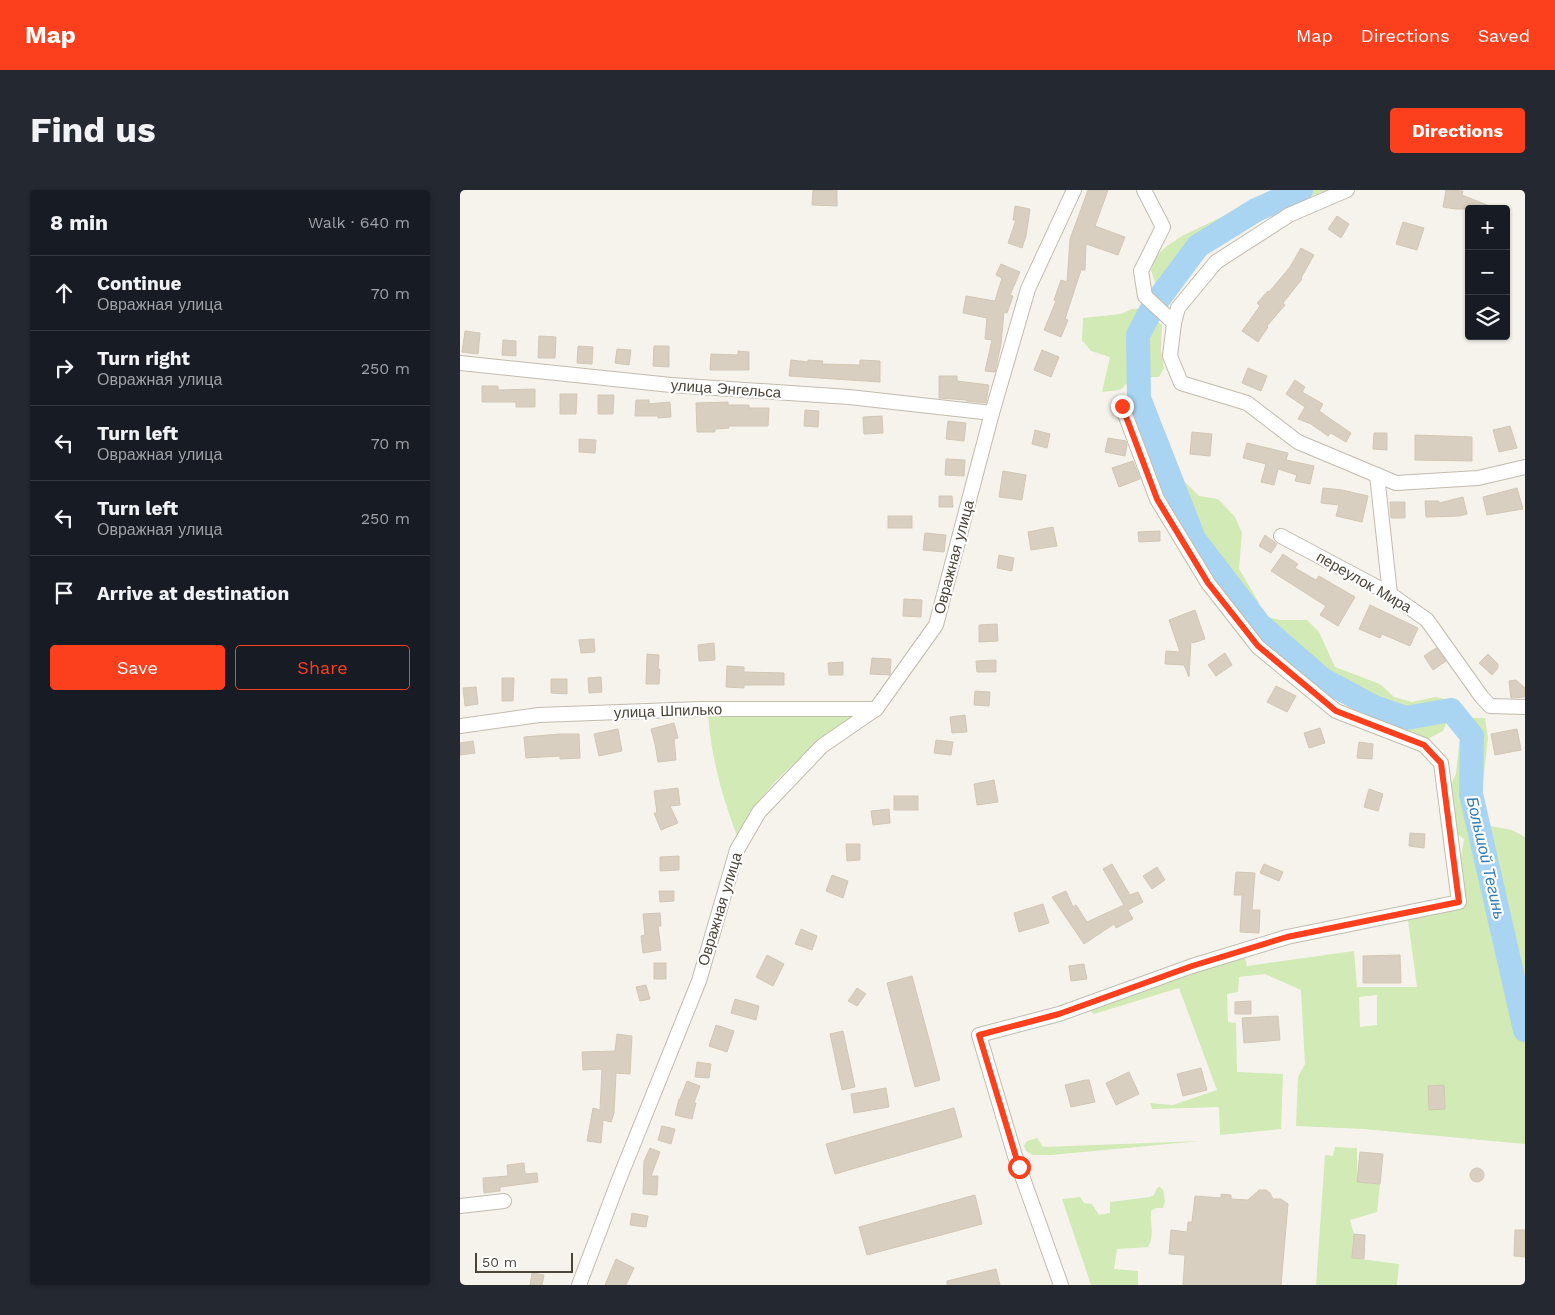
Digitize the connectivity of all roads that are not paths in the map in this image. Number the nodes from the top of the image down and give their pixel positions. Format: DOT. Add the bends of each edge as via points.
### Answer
graph roads {
  1 [pos="1074,190"];
  2 [pos="1144,190"];
  3 [pos="1347,190"];
  4 [pos="1174,323"];
  5 [pos="460,363"];
  6 [pos="1122,406"];
  7 [pos="992,413"];
  8 [pos="1525,467"];
  9 [pos="1377,475"];
  10 [pos="1281,536"];
  11 [pos="1390,594"];
  12 [pos="1525,707"];
  13 [pos="876,709"];
  14 [pos="460,726"];
  15 [pos="504,1201"];
  16 [pos="460,1206"];
  17 [pos="579,1285"];
  18 [pos="1061,1285"];
  1 -- 7 [label="street, Овражная улица" via="1028,289"];
  2 -- 4 [label="street" via="1163,227 1141,271 1145,296"];
  3 -- 4 [label="street" via="1289,215 1216,262 1178,308"];
  4 -- 9 [label="street" via="1170,356 1181,383 1247,403 1298,442"];
  5 -- 7 [label="street, улица Энгельса" via="671,385 849,397"];
  6 -- 18 [label="street" via="1157,499 1208,583 1258,646 1336,711 1424,745 1441,763 1459,902 1287,937 1192,966 1059,1014 979,1035 1015,1156"];
  7 -- 13 [label="street, Овражная улица" via="936,625"];
  8 -- 9 [label="street" via="1478,478 1396,483"];
  9 -- 11 [label="street"];
  10 -- 11 [label="street, переулок Мира"];
  11 -- 12 [label="street, переулок Мира" via="1427,620 1490,706"];
  13 -- 14 [label="street, улица Шпилько" via="701,709 540,715"];
  13 -- 17 [label="street, Овражная улица" via="822,746 759,812 737,850 699,981"];
  15 -- 16 [label="street"];
}
